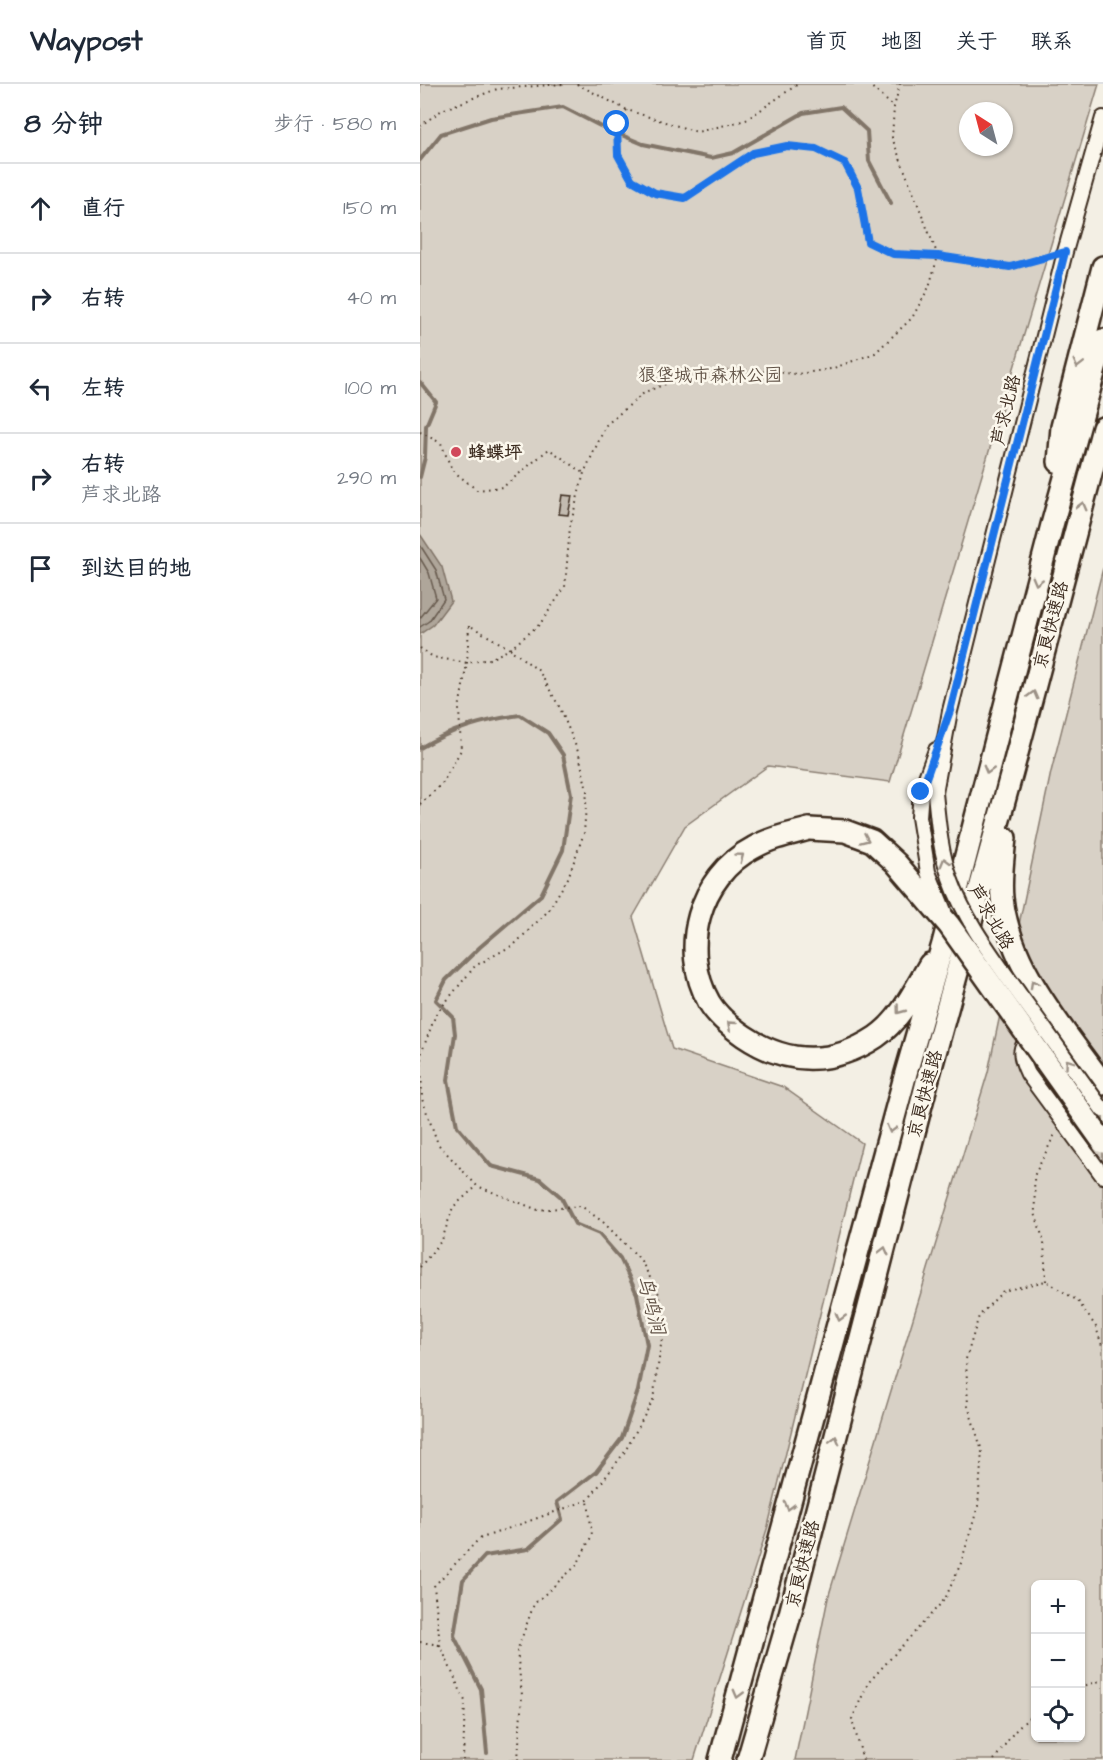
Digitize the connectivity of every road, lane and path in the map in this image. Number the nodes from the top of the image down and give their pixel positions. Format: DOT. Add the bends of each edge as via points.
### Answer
graph roads {
  1 [pos="563,84"];
  2 [pos="577,84"];
  3 [pos="798,84"];
  4 [pos="868,84"];
  5 [pos="900,84"];
  6 [pos="894,107"];
  7 [pos="627,110"];
  8 [pos="1103,118"];
  9 [pos="420,126"];
  10 [pos="1065,252"];
  11 [pos="938,256"];
  12 [pos="1103,267"];
  13 [pos="1103,340"];
  14 [pos="1103,428"];
  15 [pos="420,432"];
  16 [pos="584,473"];
  17 [pos="1052,525"];
  18 [pos="420,648"];
  19 [pos="510,649"];
  20 [pos="467,663"];
  21 [pos="1012,772"];
  22 [pos="928,792"];
  23 [pos="420,804"];
  24 [pos="946,934"];
  25 [pos="1076,1046"];
  26 [pos="421,1054"];
  27 [pos="1103,1084"];
  28 [pos="1103,1110"];
  29 [pos="1054,1134"];
  30 [pos="1103,1142"];
  31 [pos="1103,1176"];
  32 [pos="477,1186"];
  33 [pos="420,1267"];
  34 [pos="1046,1281"];
  35 [pos="1103,1349"];
  36 [pos="588,1500"];
  37 [pos="420,1642"];
  38 [pos="440,1645"];
  39 [pos="1103,1680"];
  40 [pos="1085,1685"];
  41 [pos="1031,1715"];
  42 [pos="463,1760"];
  43 [pos="518,1760"];
  44 [pos="720,1760"];
  45 [pos="748,1760"];
  46 [pos="863,1760"];
  47 [pos="994,1760"];
  1 -- 9 [label="path" via="497,89 442,110"];
  2 -- 7 [label="path"];
  3 -- 7 [label="path" via="746,120 698,132"];
  4 -- 6 [label="path"];
  5 -- 6 [label="path"];
  6 -- 11 [label="path" via="892,138"];
  7 -- 11 [label="path" via="617,120 618,155 632,180 655,193 685,198 753,153 787,146 816,149 845,163 858,188 868,242 893,254"];
  8 -- 10 [label="street, 芦求北路"];
  10 -- 11 [label="path" via="1010,267"];
  10 -- 22 [label="street, 芦求北路"];
  11 -- 16 [label="path" via="929,287 912,318 874,353 831,369 798,374 696,372 645,392 606,425"];
  12 -- 17 [label="highway, one-way" via="1062,428"];
  13 -- 17 [label="highway"];
  21 -- 14 [label="highway, 京良快速路, one-way"];
  15 -- 16 [label="path" via="441,443 452,470 477,490 503,487 549,449"];
  16 -- 19 [label="path" via="570,526 565,587 540,624"];
  17 -- 24 [label="highway, 京良快速路, one-way"];
  18 -- 20 [label="path" via="433,657"];
  19 -- 20 [label="path" via="490,659"];
  19 -- 20 [label="path" via="469,625"];
  19 -- 26 [label="path" via="538,671 560,708 579,754 587,791 584,833 568,878 548,911 515,944 475,966 437,1013"];
  20 -- 23 [label="path" via="459,709 462,750 442,784"];
  25 -- 21 [label="highway, one-way" via="1042,1000 1009,930 1002,899 1002,866"];
  45 -- 21 [label="highway, 京良快速路, one-way"];
  22 -- 24 [label="street, 芦求北路, bridge" via="919,817 928,872"];
  28 -- 22 [label="street, 芦求北路, one-way, bridge" via="998,964 959,901"];
  24 -- 24 [label="highway, one-way, bridge" via="900,1013 877,1036 852,1050 824,1058 801,1059 763,1047 730,1026 709,1002 697,972 694,937 702,904 716,879 735,860 784,835 809,829 845,831 872,841 896,863"];
  24 -- 30 [label="highway, bridge"];
  24 -- 44 [label="highway, 京良快速路, one-way"];
  25 -- 27 [label="highway"];
  25 -- 31 [label="street" via="1050,1030 1037,1032 1025,1040 1020,1050 1028,1074"];
  26 -- 32 [label="path" via="422,1099 438,1144"];
  29 -- 34 [label="path" via="1034,1176 1035,1213 1044,1242"];
  32 -- 33 [label="path" via="453,1207 442,1240"];
  32 -- 36 [label="path" via="538,1210 581,1206 640,1259 659,1294 662,1338 653,1400 624,1453"];
  34 -- 35 [label="path" via="1078,1301 1096,1328"];
  34 -- 46 [label="path" via="1003,1291 979,1316 966,1359 968,1406 982,1451 978,1506 961,1563 945,1599 868,1683 852,1719"];
  36 -- 38 [label="path" via="479,1539 434,1586"];
  36 -- 43 [label="path" via="592,1535 578,1565 534,1604 517,1651 522,1695"];
  37 -- 38 [label="path"];
  38 -- 42 [label="path" via="465,1701"];
  39 -- 40 [label="path"];
  41 -- 47 [label="path"];
}
